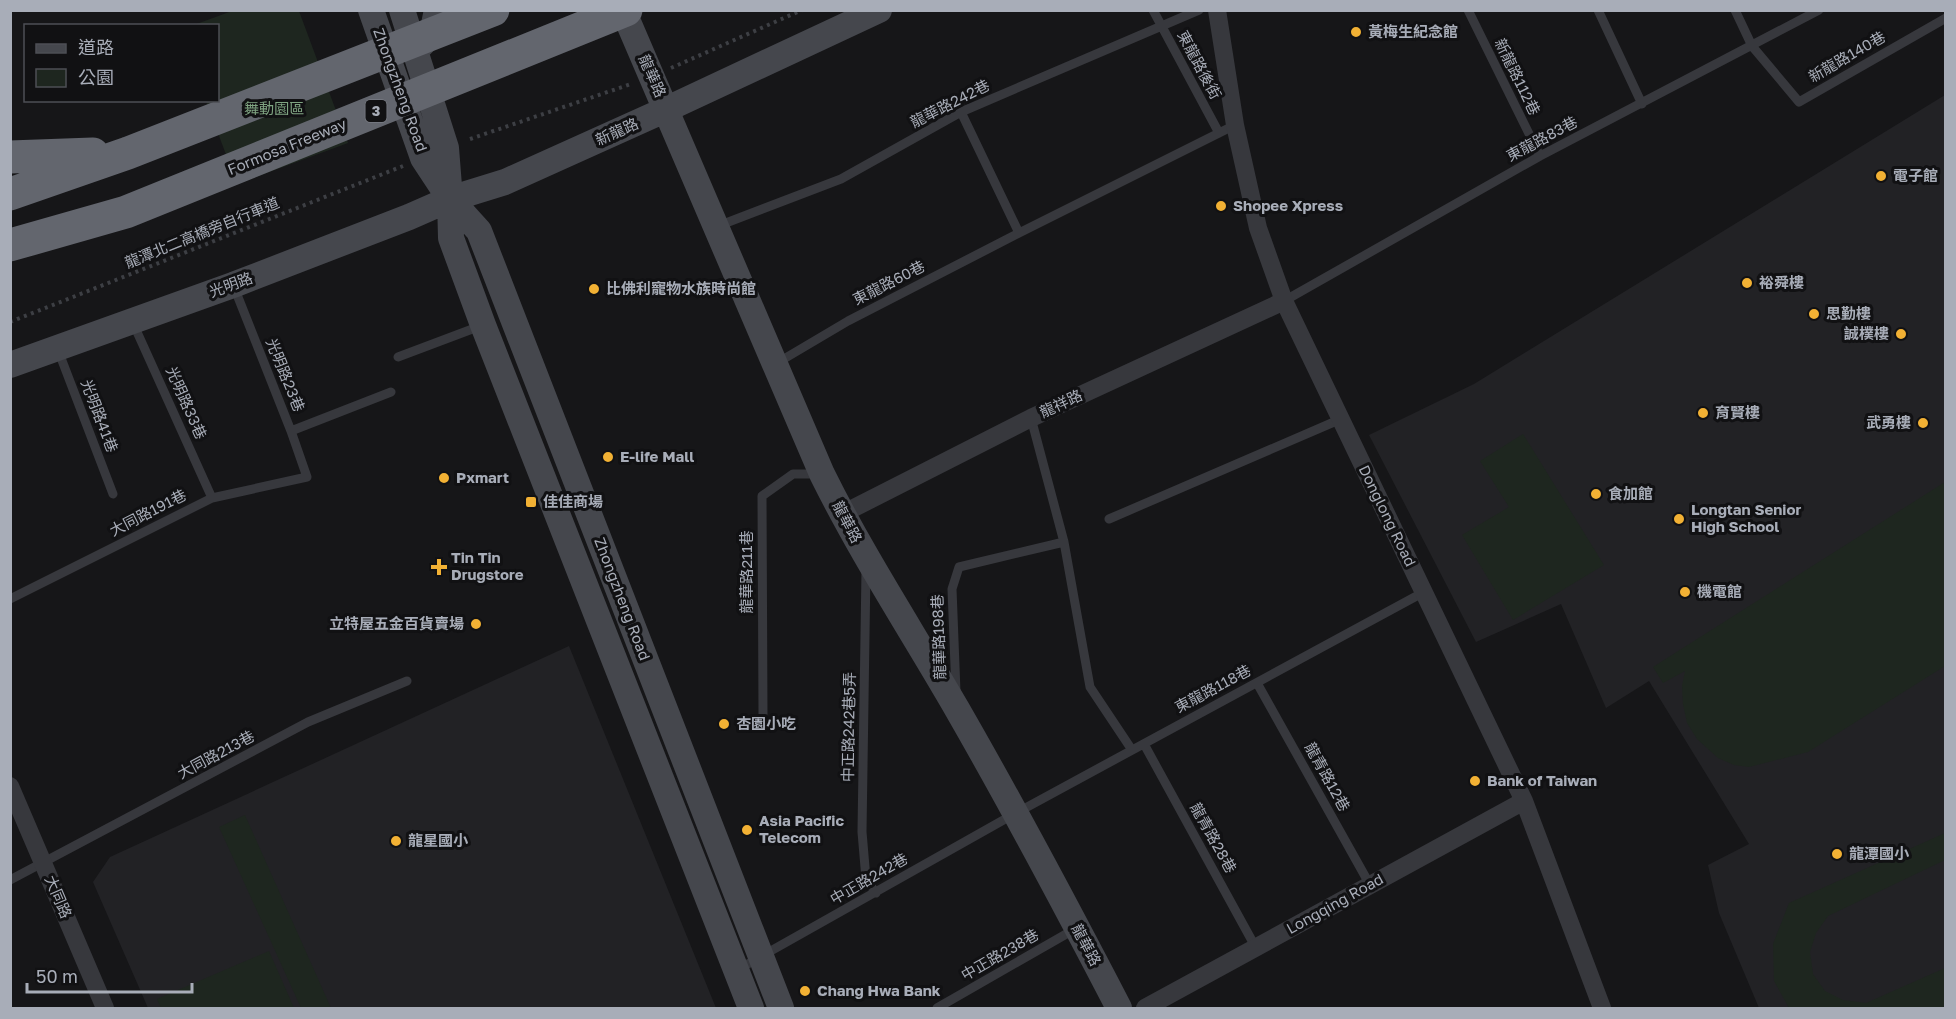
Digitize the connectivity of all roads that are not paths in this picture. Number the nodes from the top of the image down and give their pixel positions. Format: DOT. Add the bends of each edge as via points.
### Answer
graph roads {
  1 [pos="371,10"];
  2 [pos="402,10"];
  3 [pos="437,10"];
  4 [pos="493,10"];
  5 [pos="624,10"];
  6 [pos="879,10"];
  7 [pos="1153,10"];
  8 [pos="1199,10"];
  9 [pos="1217,10"];
  10 [pos="1468,10"];
  11 [pos="1598,10"];
  12 [pos="1735,10"];
  13 [pos="1819,10"];
  14 [pos="1946,18"];
  15 [pos="1161,26"];
  16 [pos="1752,46"];
  17 [pos="415,51"];
  18 [pos="389,62"];
  19 [pos="1642,104"];
  20 [pos="667,109"];
  21 [pos="961,112"];
  22 [pos="1227,129"];
  23 [pos="128,153"];
  24 [pos="1539,156"];
  25 [pos="10,157"];
  26 [pos="10,194"];
  27 [pos="450,199"];
  28 [pos="126,212"];
  29 [pos="716,227"];
  30 [pos="1019,233"];
  31 [pos="10,245"];
  32 [pos="10,263"];
  33 [pos="233,285"];
  34 [pos="1284,301"];
  35 [pos="132,321"];
  36 [pos="483,325"];
  37 [pos="57,349"];
  38 [pos="398,357"];
  39 [pos="775,364"];
  40 [pos="10,365"];
  41 [pos="390,392"];
  42 [pos="1032,418"];
  43 [pos="1341,419"];
  44 [pos="291,431"];
  45 [pos="559,437"];
  46 [pos="531,446"];
  47 [pos="822,474"];
  48 [pos="307,477"];
  49 [pos="113,494"];
  50 [pos="212,498"];
  51 [pos="842,514"];
  52 [pos="1109,519"];
  53 [pos="1064,542"];
  54 [pos="867,558"];
  55 [pos="1424,592"];
  56 [pos="10,598"];
  57 [pos="407,681"];
  58 [pos="1257,683"];
  59 [pos="957,708"];
  60 [pos="763,714"];
  61 [pos="1144,744"];
  62 [pos="1132,750"];
  63 [pos="10,786"];
  64 [pos="1524,801"];
  65 [pos="1016,813"];
  66 [pos="43,864"];
  67 [pos="10,880"];
  68 [pos="1370,885"];
  69 [pos="876,893"];
  70 [pos="1078,928"];
  71 [pos="1256,948"];
  72 [pos="761,957"];
  73 [pos="737,970"];
  74 [pos="105,1008"];
  75 [pos="751,1008"];
  76 [pos="781,1008"];
  77 [pos="937,1008"];
  78 [pos="1119,1008"];
  79 [pos="1145,1008"];
  80 [pos="1602,1008"];
  1 -- 18 [label="main road, Zhongzheng Road"];
  2 -- 17 [label="main road, Zhongzheng Road"];
  3 -- 17 [label="main road" via="432,34"];
  4 -- 23 [label="highway"];
  5 -- 20 [label="main road, 龍華路"];
  5 -- 28 [label="highway, Formosa Freeway / 3"];
  6 -- 20 [label="main road, 新龍路"];
  7 -- 15 [label="lane, 東龍路後街"];
  8 -- 15 [label="lane, 龍華路242巷"];
  9 -- 22 [label="street, Donglong Road"];
  10 -- 24 [label="lane, 新龍路112巷"];
  11 -- 19 [label="lane"];
  12 -- 16 [label="lane, 新龍路140巷"];
  13 -- 16 [label="lane, 東龍路83巷"];
  14 -- 16 [label="lane, 新龍路140巷" via="1799,102"];
  15 -- 21 [label="lane, 龍華路242巷"];
  15 -- 22 [label="lane, 東龍路後街"];
  16 -- 19 [label="lane, 東龍路83巷"];
  17 -- 18 [label="main road"];
  17 -- 27 [label="main road, Zhongzheng Road" via="446,148"];
  18 -- 27 [label="main road, Zhongzheng Road" via="423,158"];
  19 -- 24 [label="lane, 東龍路83巷"];
  20 -- 27 [label="main road, 新龍路" via="505,182"];
  20 -- 29 [label="main road, 龍華路"];
  21 -- 29 [label="lane, 龍華路242巷" via="841,179"];
  21 -- 30 [label="lane"];
  22 -- 30 [label="lane, 東龍路60巷"];
  22 -- 34 [label="street, Donglong Road"];
  23 -- 25 [label="highway"];
  23 -- 26 [label="highway"];
  24 -- 34 [label="lane, 東龍路83巷"];
  27 -- 33 [label="main road, 光明路"];
  27 -- 36 [label="main road, Zhongzheng Road" via="451,238"];
  27 -- 45 [label="main road, Zhongzheng Road" via="479,231"];
  28 -- 31 [label="highway, Formosa Freeway / 3"];
  28 -- 32 [label="highway"];
  29 -- 39 [label="main road, 龍華路"];
  30 -- 39 [label="lane, 東龍路60巷" via="848,321"];
  33 -- 35 [label="main road, 光明路"];
  33 -- 44 [label="lane, 光明路23巷"];
  34 -- 42 [label="street, 龍祥路"];
  34 -- 43 [label="street, Donglong Road"];
  35 -- 37 [label="main road, 光明路"];
  35 -- 50 [label="lane, 光明路33巷"];
  36 -- 38 [label="lane"];
  36 -- 46 [label="main road, Zhongzheng Road"];
  37 -- 40 [label="main road, 光明路"];
  37 -- 49 [label="lane, 光明路41巷"];
  39 -- 47 [label="main road, 龍華路"];
  41 -- 44 [label="lane"];
  42 -- 51 [label="street, 龍祥路"];
  42 -- 53 [label="lane"];
  43 -- 52 [label="lane"];
  43 -- 55 [label="street, Donglong Road"];
  44 -- 48 [label="lane, 光明路23巷"];
  45 -- 46 [label="main road"];
  45 -- 72 [label="main road, Zhongzheng Road"];
  46 -- 73 [label="main road, Zhongzheng Road"];
  47 -- 51 [label="main road, 龍華路"];
  47 -- 60 [label="lane, 龍華路211巷" via="793,474 762,496"];
  48 -- 50 [label="lane, 大同路191巷"];
  50 -- 56 [label="lane, 大同路191巷"];
  51 -- 54 [label="main road, 龍華路"];
  53 -- 59 [label="lane, 龍華路198巷" via="959,567 952,589"];
  53 -- 62 [label="lane" via="1090,687"];
  54 -- 59 [label="main road, 龍華路"];
  54 -- 69 [label="lane, 中正路242巷5弄" via="862,832 866,879"];
  55 -- 58 [label="lane, 東龍路118巷"];
  55 -- 64 [label="street, Donglong Road"];
  57 -- 66 [label="lane, 大同路213巷" via="308,722"];
  58 -- 61 [label="lane, 東龍路118巷"];
  58 -- 68 [label="lane, 龍青路12巷"];
  59 -- 65 [label="main road, 龍華路"];
  61 -- 62 [label="lane, 東龍路118巷"];
  61 -- 71 [label="lane, 龍青路28巷"];
  62 -- 65 [label="lane, 東龍路118巷"];
  63 -- 66 [label="street, 大同路"];
  64 -- 68 [label="street, Longqing Road"];
  64 -- 80 [label="street, Donglong Road"];
  65 -- 69 [label="lane, 中正路242巷"];
  65 -- 70 [label="main road, 龍華路"];
  66 -- 67 [label="lane, 大同路213巷"];
  66 -- 74 [label="street, 大同路"];
  68 -- 71 [label="street, Longqing Road"];
  69 -- 72 [label="lane, 中正路242巷"];
  70 -- 77 [label="lane, 中正路238巷"];
  70 -- 78 [label="main road, 龍華路"];
  71 -- 79 [label="street, Longqing Road"];
  72 -- 73 [label="lane, 中正路242巷"];
  72 -- 76 [label="main road, Zhongzheng Road"];
  73 -- 75 [label="main road, Zhongzheng Road"];
}
